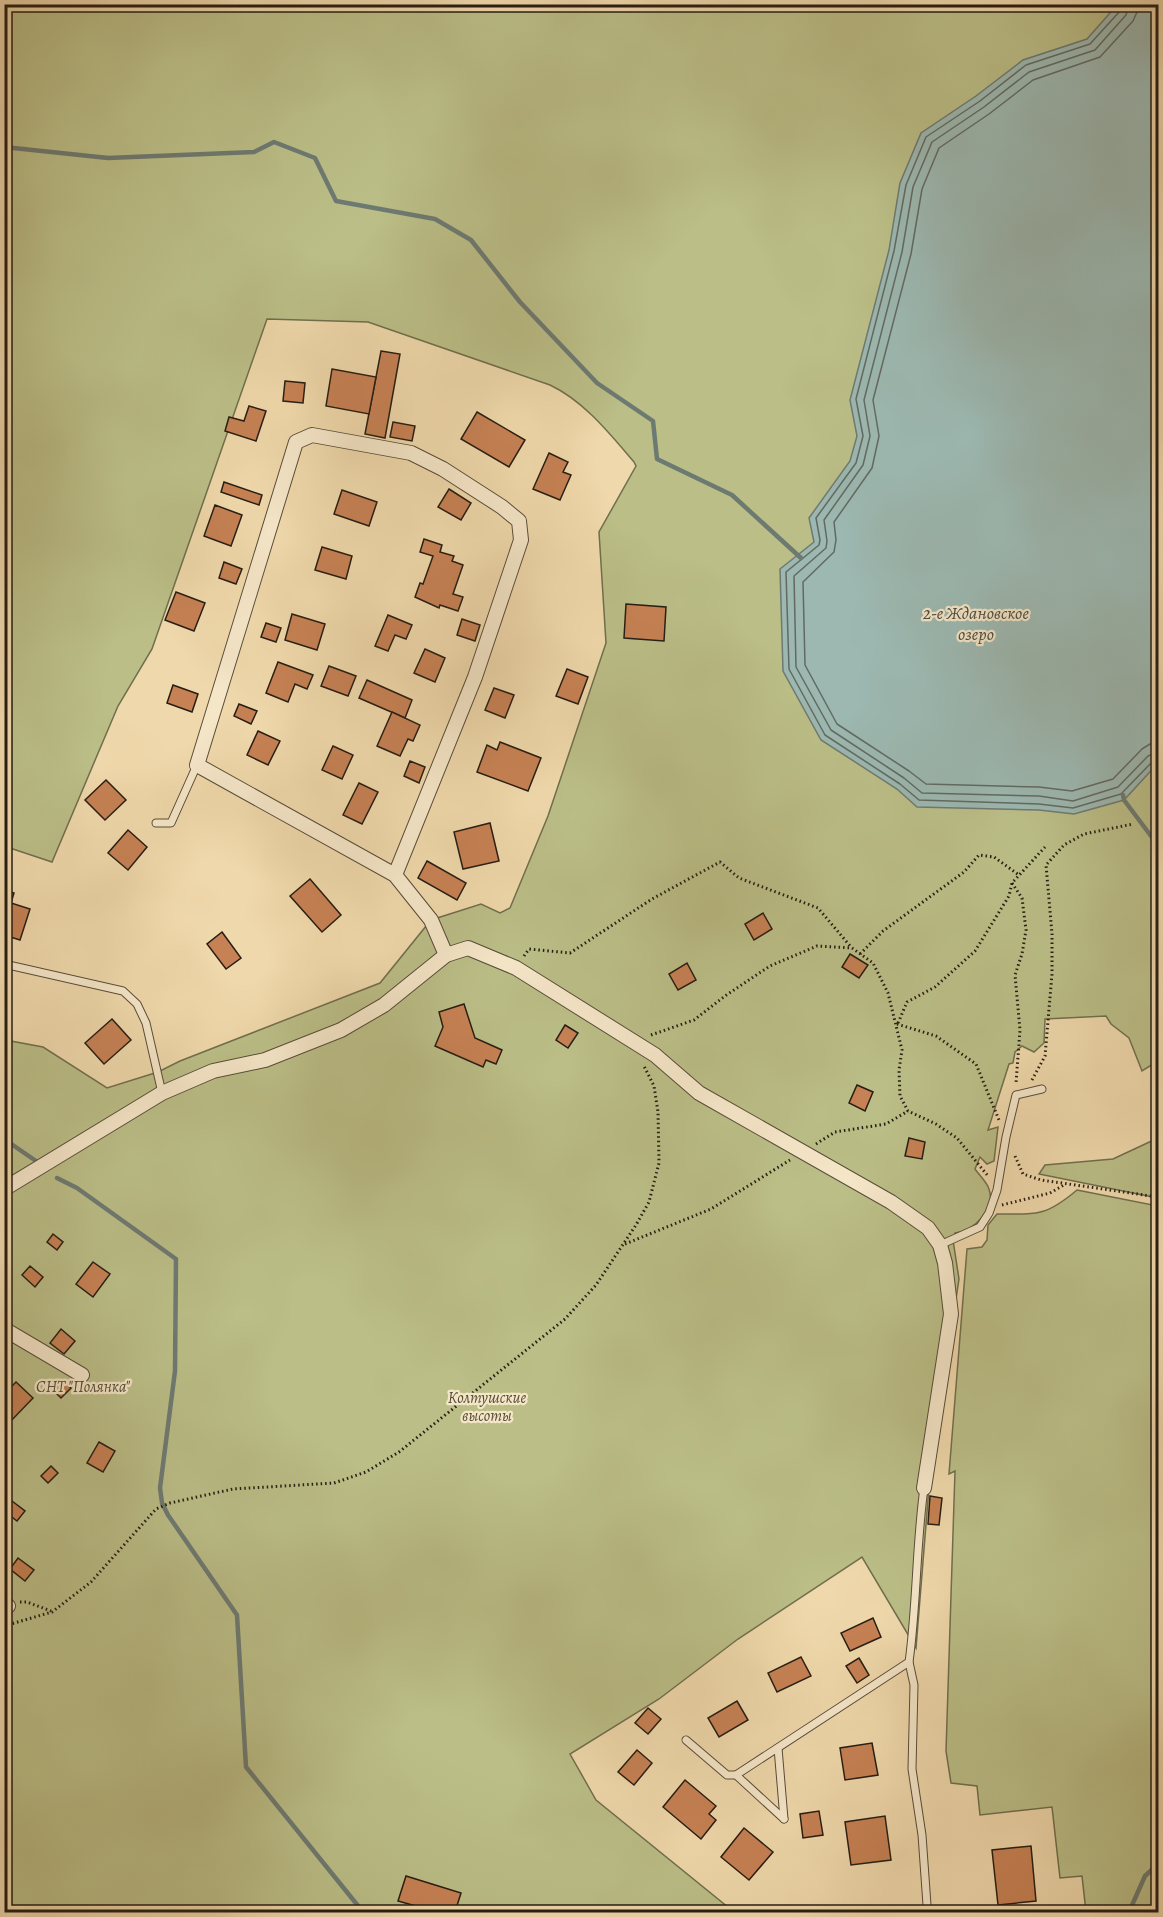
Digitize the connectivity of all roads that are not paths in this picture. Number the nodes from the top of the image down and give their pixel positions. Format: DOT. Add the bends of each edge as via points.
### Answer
graph roads {
  1 [pos="197,765"];
  2 [pos="156,823"];
  3 [pos="395,875"];
  4 [pos="446,955"];
  5 [pos="4,964"];
  6 [pos="1042,1089"];
  7 [pos="162,1093"];
  8 [pos="4,1189"];
  9 [pos="940,1245"];
  10 [pos="4,1329"];
  11 [pos="82,1375"];
  12 [pos="924,1488"];
  13 [pos="909,1662"];
  14 [pos="686,1740"];
  15 [pos="778,1748"];
  16 [pos="736,1775"];
  17 [pos="927,1905"];
  1 -- 2 [label="lane" via="171,823"];
  1 -- 3 [label="street"];
  1 -- 3 [label="street" via="296,442 312,435 411,453 442,469 519,521 521,540 475,677"];
  3 -- 4 [label="street" via="431,920"];
  4 -- 7 [label="street" via="384,1005 341,1030 265,1060 213,1071"];
  4 -- 9 [label="street" via="468,948 516,968 655,1056 699,1092 891,1202 928,1228"];
  5 -- 7 [label="lane" via="123,991 147,1023"];
  6 -- 9 [label="lane" via="1016,1095 999,1181 980,1227"];
  7 -- 8 [label="street"];
  9 -- 12 [label="street" via="951,1314"];
  10 -- 11 [label="street"];
  12 -- 13 [label="lane"];
  13 -- 15 [label="lane"];
  13 -- 17 [label="lane" via="914,1684 912,1770"];
  14 -- 16 [label="lane" via="727,1775"];
  15 -- 16 [label="lane"];
  15 -- 16 [label="lane" via="784,1819"];
}
